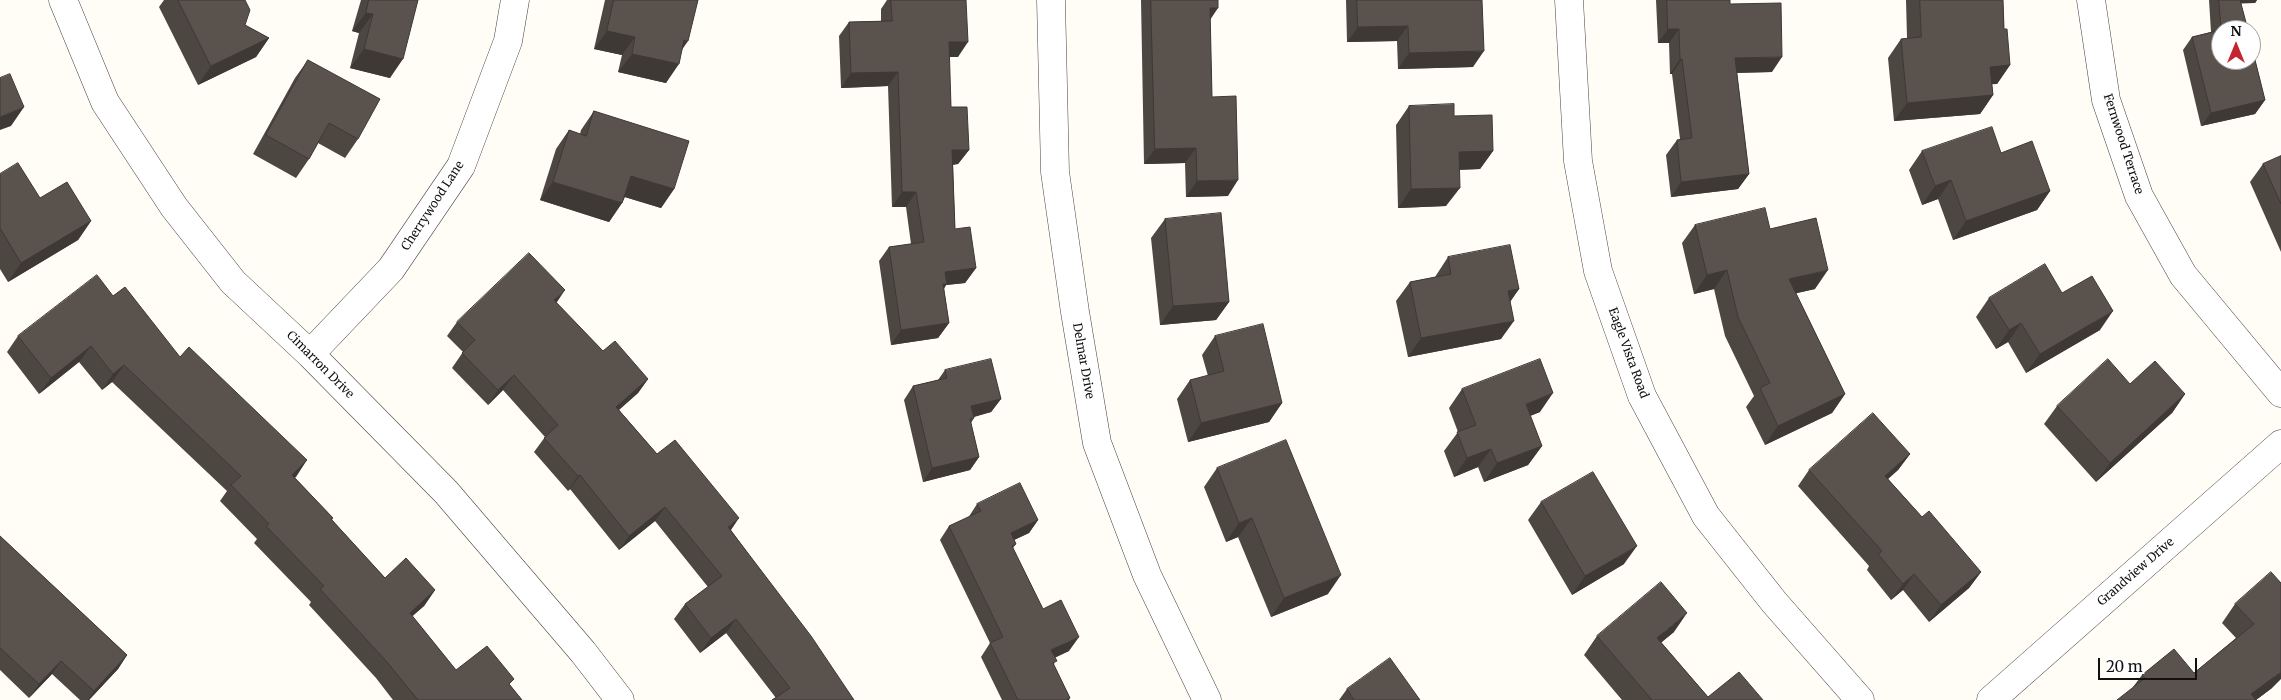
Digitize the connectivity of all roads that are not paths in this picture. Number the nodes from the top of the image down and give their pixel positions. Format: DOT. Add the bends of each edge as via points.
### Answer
graph roads {
  1 [pos="63,0"];
  2 [pos="515,0"];
  3 [pos="1051,0"];
  4 [pos="1569,0"];
  5 [pos="2091,0"];
  6 [pos="310,354"];
  7 [pos="2281,392"];
  8 [pos="2281,444"];
  9 [pos="620,700"];
  10 [pos="1207,700"];
  11 [pos="1860,700"];
  12 [pos="1991,700"];
  1 -- 6 [label="street, Cimarron Drive" via="105,102 174,207 233,282"];
  2 -- 6 [label="street, Cherrywood Lane" via="508,41 461,166 391,268"];
  3 -- 10 [label="street, Delmar Drive" via="1055,172 1097,444 1147,575"];
  4 -- 11 [label="street, Eagle Vista Road" via="1578,161 1598,271 1642,396 1706,516 1774,602"];
  5 -- 7 [label="street, Fernwood Terrace" via="2106,100 2139,196 2183,275"];
  6 -- 9 [label="street, Cimarron Drive" via="446,492"];
  8 -- 12 [label="street, Grandview Drive"];
}
